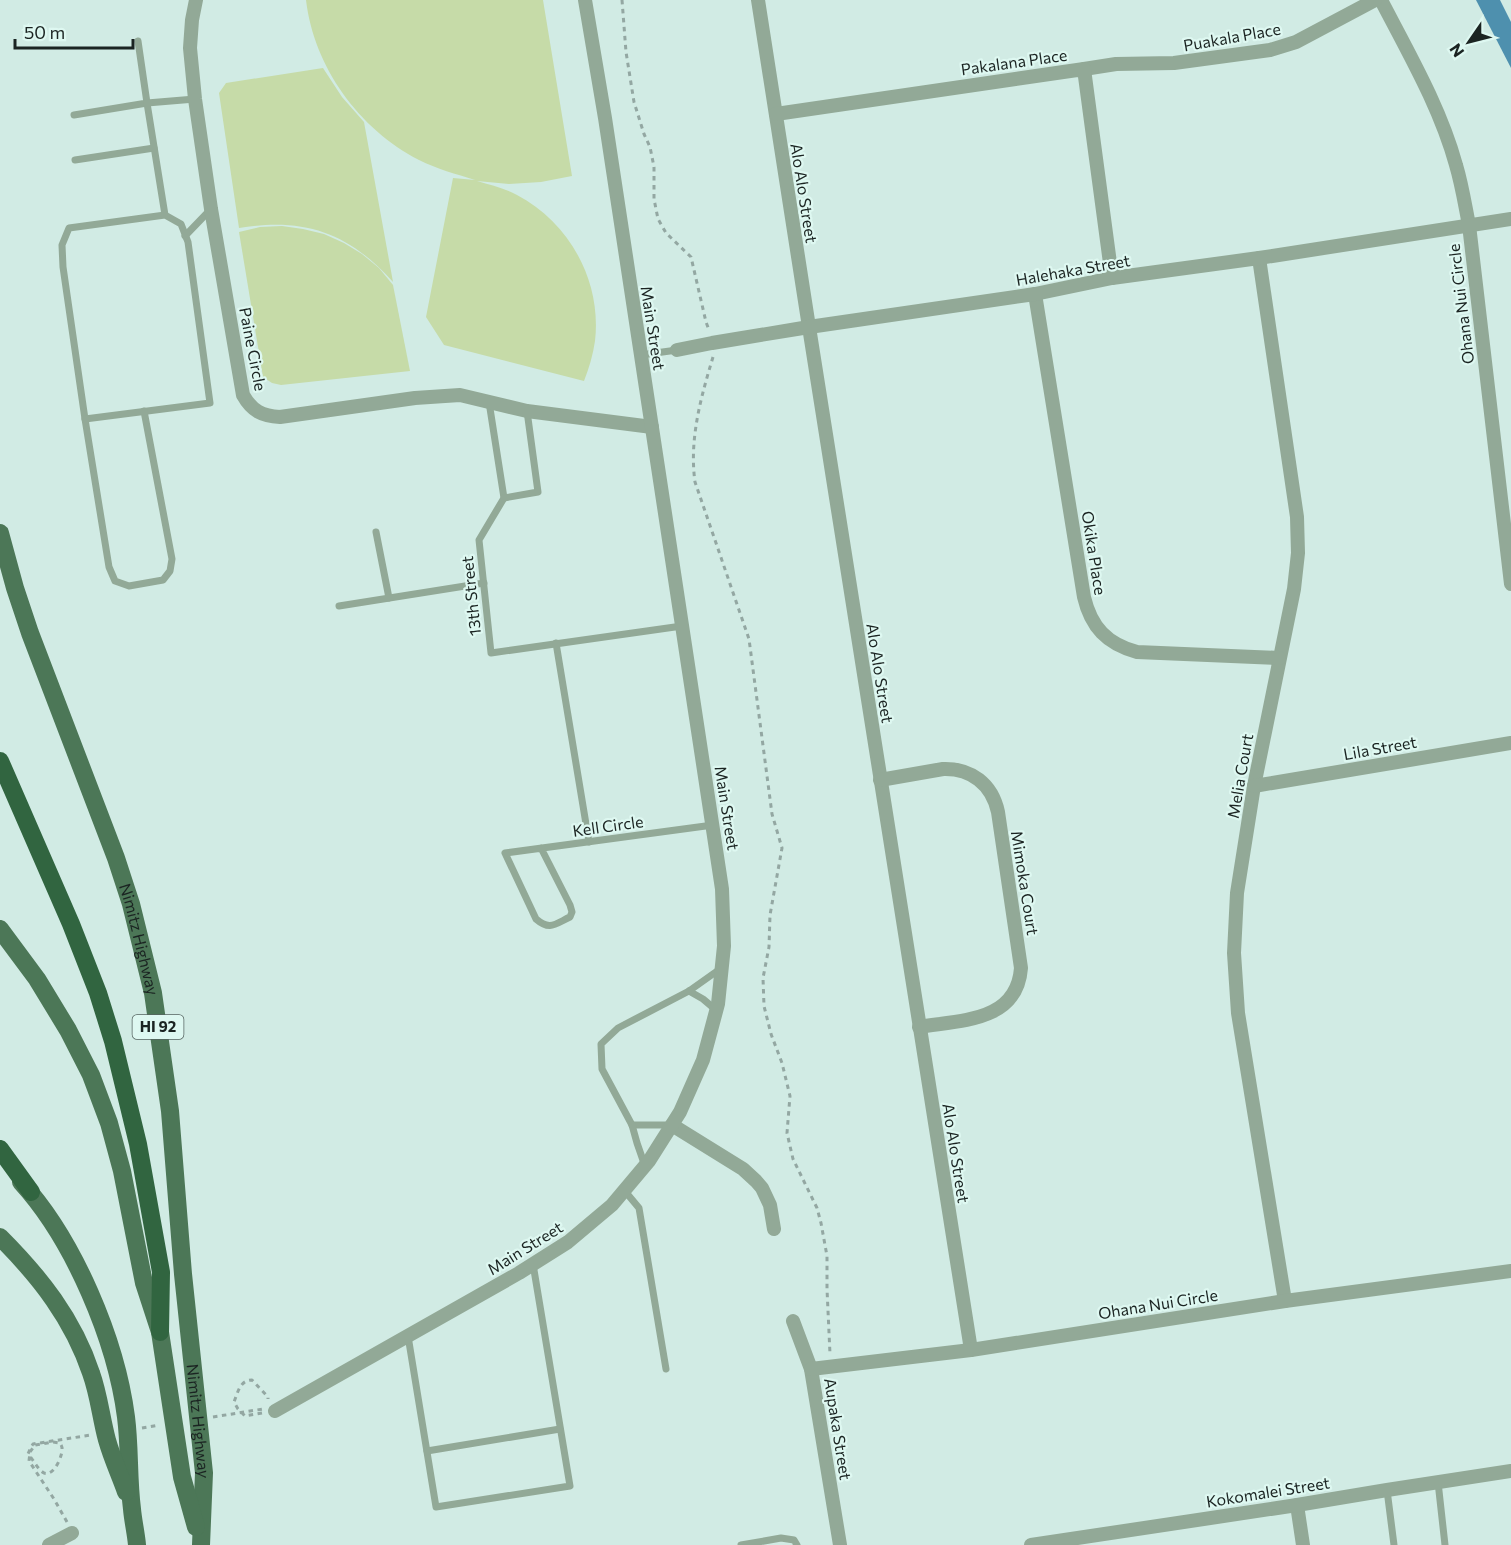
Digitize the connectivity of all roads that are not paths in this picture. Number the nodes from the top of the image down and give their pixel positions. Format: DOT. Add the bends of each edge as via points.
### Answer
graph roads {
  1 [pos="196,0"];
  2 [pos="585,0"];
  3 [pos="758,0"];
  4 [pos="1374,0"];
  5 [pos="1381,0"];
  6 [pos="138,41"];
  7 [pos="1084,69"];
  8 [pos="195,99"];
  9 [pos="147,103"];
  10 [pos="776,114"];
  11 [pos="74,116"];
  12 [pos="154,148"];
  13 [pos="75,160"];
  14 [pos="211,208"];
  15 [pos="165,215"];
  16 [pos="1511,219"];
  17 [pos="1469,225"];
  18 [pos="186,236"];
  19 [pos="1259,258"];
  20 [pos="1112,278"];
  21 [pos="1035,294"];
  22 [pos="808,327"];
  23 [pos="677,350"];
  24 [pos="641,355"];
  25 [pos="489,402"];
  26 [pos="144,411"];
  27 [pos="527,411"];
  28 [pos="86,419"];
  29 [pos="652,427"];
  30 [pos="504,498"];
  31 [pos="375,532"];
  32 [pos="0,533"];
  33 [pos="484,583"];
  34 [pos="1511,584"];
  35 [pos="389,598"];
  36 [pos="339,606"];
  37 [pos="682,626"];
  38 [pos="556,643"];
  39 [pos="1279,658"];
  40 [pos="1511,743"];
  41 [pos="0,761"];
  42 [pos="880,780"];
  43 [pos="1254,786"];
  44 [pos="713,825"];
  45 [pos="589,842"];
  46 [pos="542,848"];
  47 [pos="0,929"];
  48 [pos="722,968"];
  49 [pos="689,991"];
  50 [pos="716,1011"];
  51 [pos="919,1027"];
  52 [pos="632,1125"];
  53 [pos="672,1125"];
  54 [pos="0,1149"];
  55 [pos="0,1158"];
  56 [pos="645,1166"];
  57 [pos="624,1190"];
  58 [pos="31,1192"];
  59 [pos="774,1229"];
  60 [pos="0,1237"];
  61 [pos="533,1264"];
  62 [pos="1511,1271"];
  63 [pos="1285,1301"];
  64 [pos="793,1322"];
  65 [pos="160,1332"];
  66 [pos="408,1336"];
  67 [pos="971,1350"];
  68 [pos="666,1369"];
  69 [pos="811,1369"];
  70 [pos="275,1411"];
  71 [pos="560,1428"];
  72 [pos="427,1450"];
  73 [pos="1511,1471"];
  74 [pos="1438,1482"];
  75 [pos="1387,1490"];
  76 [pos="1297,1505"];
  77 [pos="132,1508"];
  78 [pos="72,1533"];
  79 [pos="49,1545"];
  80 [pos="137,1545"];
  81 [pos="201,1545"];
  82 [pos="741,1545"];
  83 [pos="797,1545"];
  84 [pos="840,1545"];
  85 [pos="1030,1545"];
  86 [pos="1303,1545"];
  87 [pos="1394,1545"];
  88 [pos="1445,1545"];
  1 -- 8 [label="street, Paine Circle" via="190,48"];
  2 -- 24 [label="street, Main Street"];
  3 -- 10 [label="street, Alo Alo Street"];
  4 -- 7 [label="street, Puakala Place" via="1296,42 1270,50 1174,63"];
  5 -- 17 [label="street, Ohana Nui Circle" via="1444,128 1457,166"];
  6 -- 9 [label="lane"];
  7 -- 10 [label="street, Pakalana Place"];
  7 -- 20 [label="street, Pakalana Place"];
  8 -- 9 [label="lane"];
  8 -- 14 [label="street, Paine Circle"];
  9 -- 11 [label="lane"];
  9 -- 12 [label="lane"];
  10 -- 22 [label="street, Alo Alo Street"];
  12 -- 13 [label="lane"];
  12 -- 15 [label="lane"];
  14 -- 18 [label="lane"];
  14 -- 25 [label="street, Paine Circle" via="243,394 257,411 280,417 460,395"];
  15 -- 18 [label="lane" via="181,224"];
  15 -- 28 [label="lane" via="69,228 62,245"];
  16 -- 17 [label="street, Halehaka Street"];
  17 -- 19 [label="street, Halehaka Street"];
  17 -- 34 [label="street, Ohana Nui Circle"];
  18 -- 26 [label="lane" via="210,403"];
  19 -- 20 [label="street, Halehaka Street"];
  19 -- 39 [label="street, Melia Court" via="1297,516 1294,590"];
  20 -- 21 [label="street, Halehaka Street"];
  21 -- 22 [label="street, Halehaka Street"];
  21 -- 39 [label="street, Okika Place" via="1084,597 1095,626 1109,640 1137,652"];
  22 -- 23 [label="street, Halehaka Street"];
  22 -- 42 [label="street, Alo Alo Street"];
  23 -- 24 [label="lane, Halehaka Street"];
  24 -- 29 [label="street, Main Street"];
  25 -- 27 [label="street, Paine Circle"];
  25 -- 30 [label="lane"];
  26 -- 28 [label="lane"];
  26 -- 28 [label="lane" via="172,560 163,580 129,586 115,581 109,567"];
  27 -- 29 [label="street, Paine Circle"];
  27 -- 30 [label="lane" via="538,492"];
  29 -- 37 [label="street, Main Street"];
  30 -- 33 [label="lane, 13th Street" via="479,540"];
  31 -- 35 [label="lane"];
  32 -- 81 [label="main road, Nimitz Highway / HI 92" via="30,633 116,858 153,993 170,1111 204,1473"];
  33 -- 35 [label="lane"];
  33 -- 38 [label="lane, 13th Street" via="491,653"];
  35 -- 36 [label="lane"];
  37 -- 38 [label="lane"];
  37 -- 44 [label="street, Main Street"];
  38 -- 45 [label="lane"];
  39 -- 43 [label="street, Melia Court"];
  40 -- 43 [label="street, Lila Street"];
  41 -- 65 [label="highway" via="71,924 113,1041 138,1144 161,1272"];
  42 -- 51 [label="street, Alo Alo Street"];
  42 -- 51 [label="street, Mimoka Court" via="943,769 966,772 985,784 998,812 1021,968 1019,982 1008,1001 990,1014"];
  43 -- 63 [label="street, Melia Court" via="1237,893 1235,965 1238,1013"];
  44 -- 45 [label="lane, Kell Circle"];
  44 -- 48 [label="street, Main Street" via="722,888"];
  45 -- 46 [label="lane, Kell Circle"];
  46 -- 46 [label="lane, Kell Circle" via="506,853 536,919 550,926 570,917 572,912"];
  47 -- 65 [label="main road" via="37,979 91,1075 122,1171 144,1283"];
  48 -- 49 [label="lane"];
  48 -- 50 [label="street, Main Street"];
  49 -- 50 [label="lane"];
  49 -- 52 [label="lane" via="618,1028 601,1044 602,1069"];
  50 -- 53 [label="street, Main Street" via="703,1060"];
  51 -- 67 [label="street, Alo Alo Street"];
  52 -- 53 [label="lane"];
  52 -- 56 [label="lane"];
  53 -- 56 [label="street, Main Street"];
  53 -- 59 [label="street" via="756,1181 770,1205"];
  54 -- 58 [label="highway"];
  55 -- 58 [label="main road"];
  56 -- 57 [label="street, Main Street"];
  57 -- 61 [label="street, Main Street" via="568,1242"];
  57 -- 68 [label="lane" via="639,1208"];
  58 -- 77 [label="main road" via="82,1274 102,1324 126,1415"];
  60 -- 77 [label="main road" via="54,1298 73,1329 91,1373 108,1442"];
  61 -- 66 [label="street, Main Street"];
  61 -- 71 [label="lane"];
  62 -- 63 [label="street, Ohana Nui Circle"];
  63 -- 67 [label="street, Ohana Nui Circle"];
  64 -- 69 [label="street, Aupaka Street"];
  65 -- 81 [label="main road, HI 92" via="182,1477"];
  66 -- 70 [label="street, Main Street"];
  66 -- 72 [label="lane"];
  67 -- 69 [label="street, Ohana Nui Circle"];
  69 -- 84 [label="street, Aupaka Street"];
  71 -- 72 [label="lane"];
  71 -- 72 [label="lane" via="570,1486 436,1507"];
  73 -- 74 [label="street, Kokomalei Street"];
  74 -- 75 [label="street, Kokomalei Street"];
  74 -- 88 [label="lane"];
  75 -- 76 [label="street, Kokomalei Street"];
  75 -- 87 [label="lane"];
  76 -- 85 [label="street, Kokomalei Street"];
  76 -- 86 [label="street"];
  77 -- 80 [label="main road"];
  78 -- 79 [label="street"];
  82 -- 83 [label="lane" via="781,1538 794,1540"];
}
